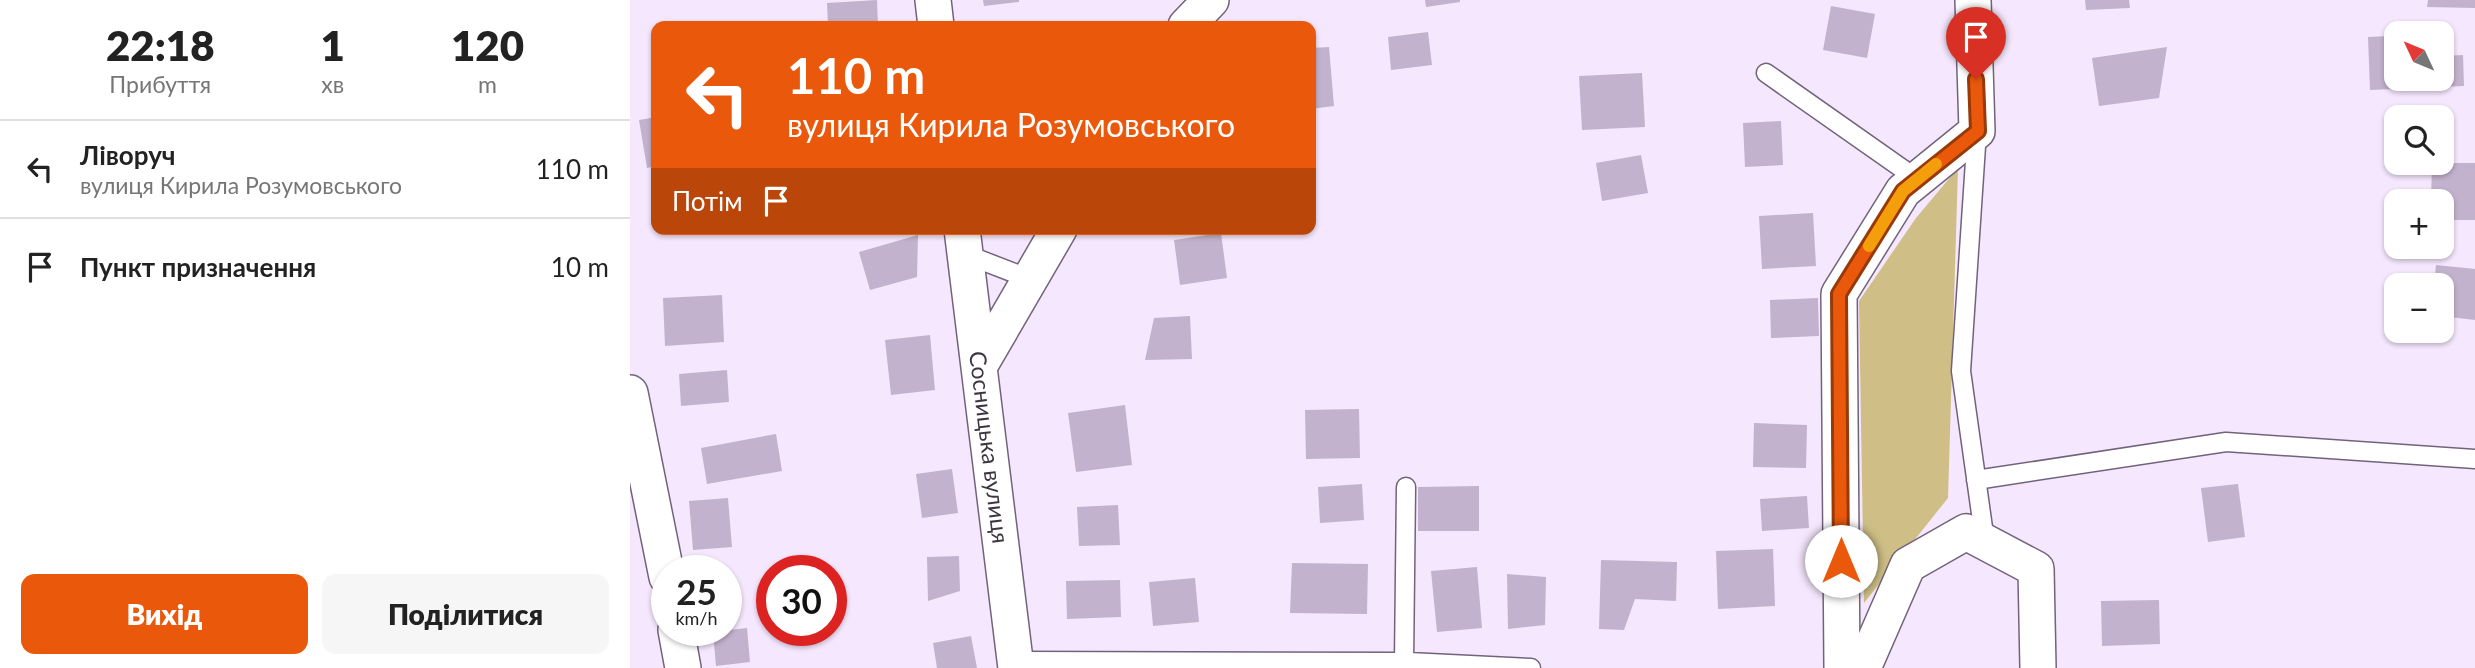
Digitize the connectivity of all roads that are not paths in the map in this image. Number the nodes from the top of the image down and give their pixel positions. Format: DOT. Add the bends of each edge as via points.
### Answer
graph roads {
  1 [pos="933,0"];
  2 [pos="1211,0"];
  3 [pos="1973,0"];
  4 [pos="935,21"];
  5 [pos="1191,21"];
  6 [pos="1766,73"];
  7 [pos="1978,131"];
  8 [pos="1917,179"];
  9 [pos="1056,235"];
  10 [pos="964,242"];
  11 [pos="1030,279"];
  12 [pos="980,365"];
  13 [pos="630,393"];
  14 [pos="2475,459"];
  15 [pos="1976,480"];
  16 [pos="1406,487"];
  17 [pos="1985,542"];
  18 [pos="662,555"];
  19 [pos="679,646"];
  20 [pos="1404,662"];
  21 [pos="1015,664"];
  22 [pos="683,668"];
  23 [pos="1531,668"];
  24 [pos="1842,668"];
  25 [pos="1863,668"];
  26 [pos="2038,668"];
  1 -- 4 [label="street"];
  2 -- 5 [label="street"];
  3 -- 7 [label="street"];
  6 -- 8 [label="lane"];
  7 -- 8 [label="street"];
  7 -- 15 [label="lane" via="1961,371"];
  8 -- 24 [label="street" via="1903,191 1839,294"];
  9 -- 11 [label="street"];
  10 -- 11 [label="lane"];
  10 -- 12 [label="street, Сосницька вулиця"];
  11 -- 12 [label="street"];
  12 -- 21 [label="street, Сосницька вулиця"];
  13 -- 18 [label="street"];
  14 -- 15 [label="lane" via="2226,442"];
  15 -- 17 [label="lane"];
  16 -- 20 [label="lane"];
  17 -- 25 [label="street" via="1966,532 1908,565"];
  17 -- 26 [label="street" via="2036,569"];
  19 -- 22 [label="street"];
  20 -- 21 [label="lane"];
  20 -- 23 [label="lane"];
}
